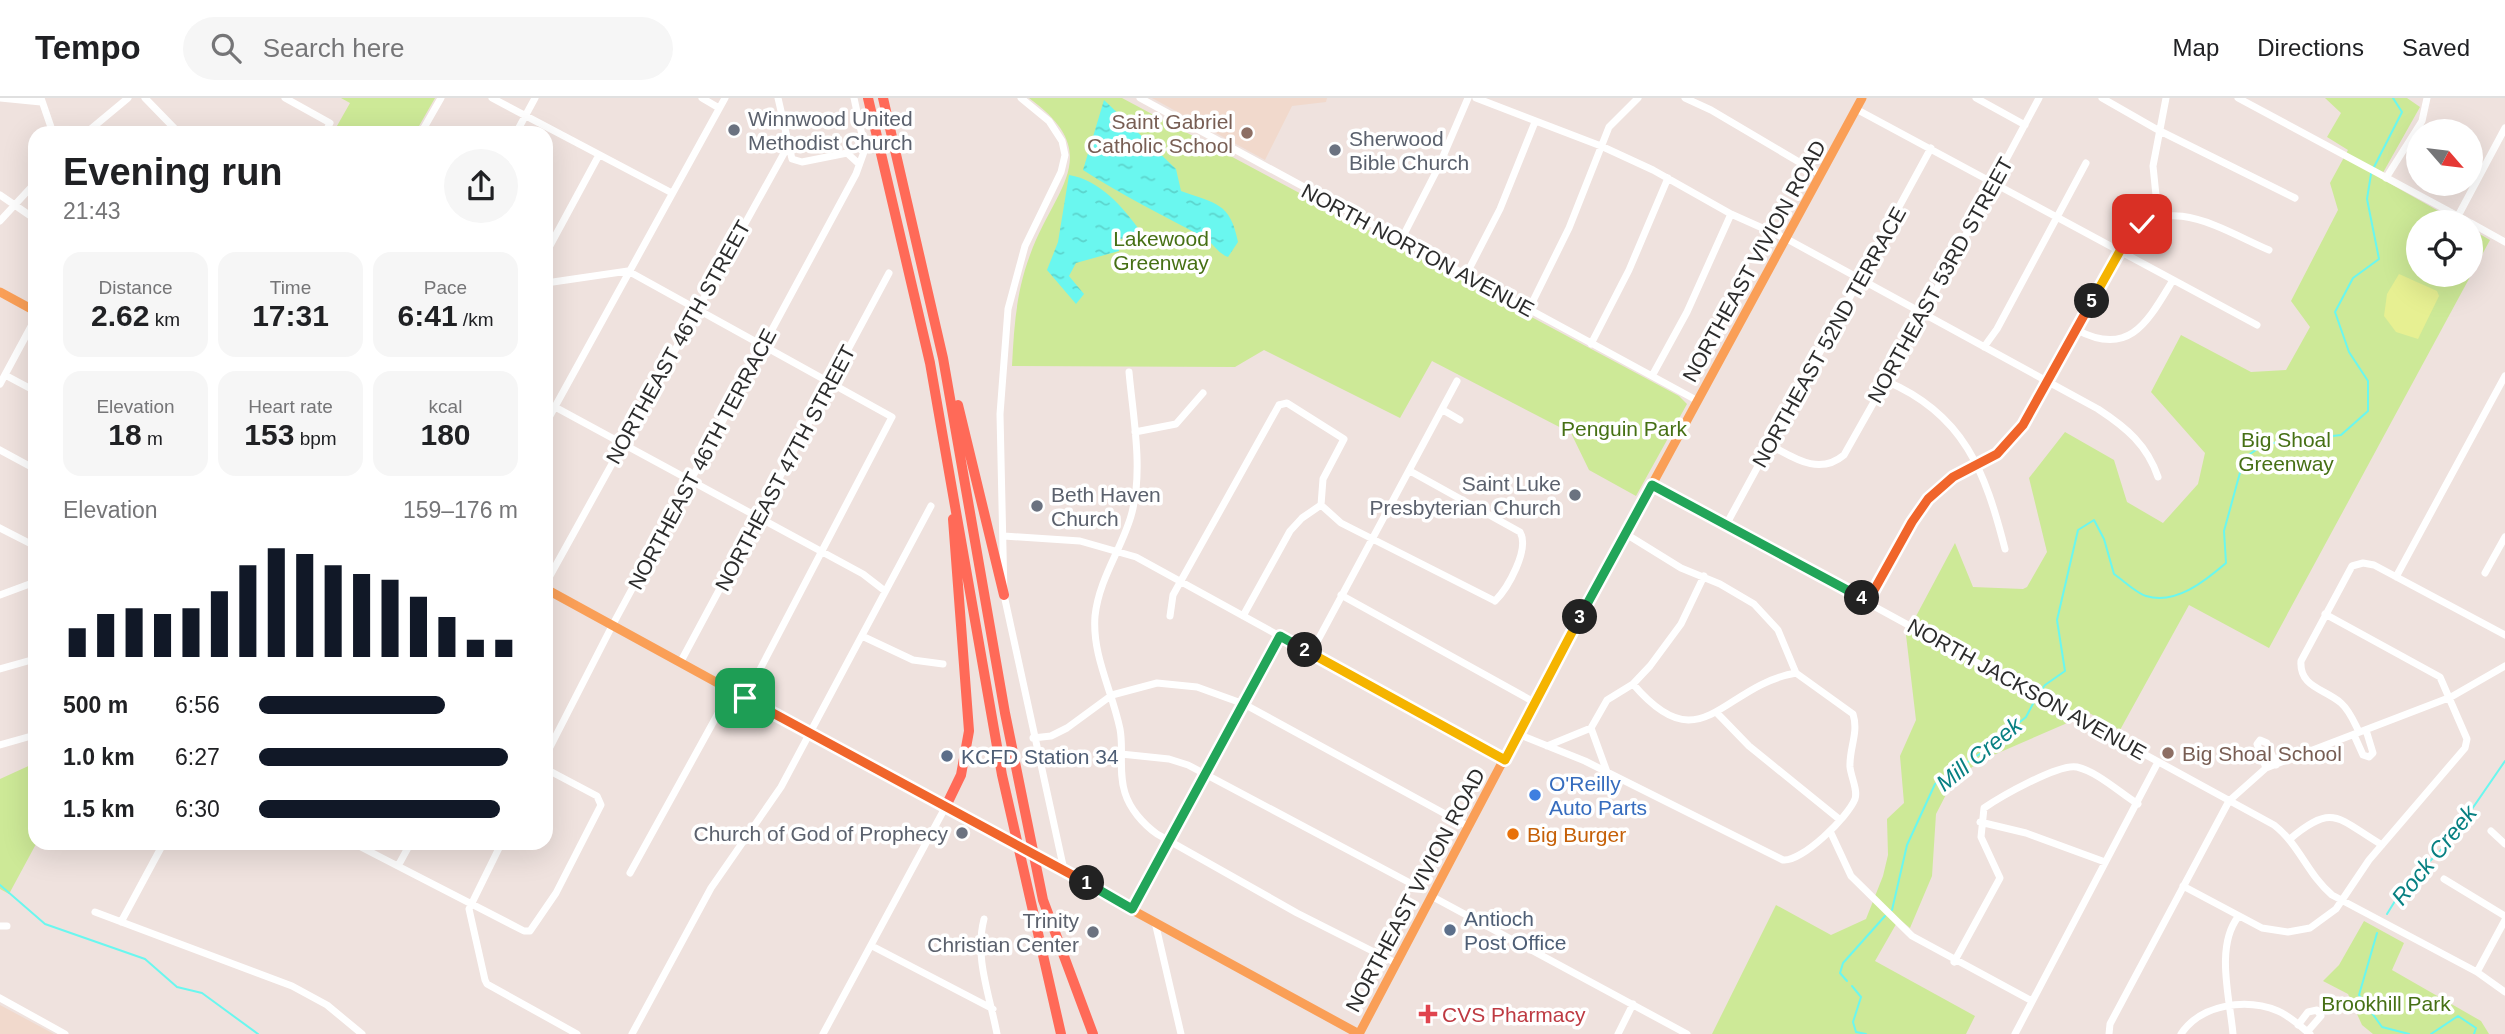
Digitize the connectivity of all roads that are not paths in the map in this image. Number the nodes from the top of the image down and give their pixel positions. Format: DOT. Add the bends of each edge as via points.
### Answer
graph roads {
  1 [pos="128,98"];
  2 [pos="145,98"];
  3 [pos="285,98"];
  4 [pos="441,98"];
  5 [pos="492,98"];
  6 [pos="535,98"];
  7 [pos="702,98"];
  8 [pos="725,98"];
  9 [pos="778,98"];
  10 [pos="854,98"];
  11 [pos="868,98"];
  12 [pos="883,98"];
  13 [pos="1021,98"];
  14 [pos="1140,98"];
  15 [pos="1468,98"];
  16 [pos="1476,98"];
  17 [pos="1638,98"];
  18 [pos="1685,98"];
  19 [pos="1862,98"];
  20 [pos="1976,98"];
  21 [pos="2039,98"];
  22 [pos="2102,98"];
  23 [pos="2166,98"];
  24 [pos="2238,98"];
  25 [pos="2427,98"];
  26 [pos="0,99"];
  27 [pos="41,100"];
  28 [pos="719,108"];
  29 [pos="1856,108"];
  30 [pos="525,116"];
  31 [pos="1535,122"];
  32 [pos="2025,125"];
  33 [pos="50,126"];
  34 [pos="94,126"];
  35 [pos="172,126"];
  36 [pos="328,126"];
  37 [pos="425,126"];
  38 [pos="520,126"];
  39 [pos="544,126"];
  40 [pos="2505,128"];
  41 [pos="553,131"];
  42 [pos="2158,131"];
  43 [pos="788,146"];
  44 [pos="1601,146"];
  45 [pos="1931,148"];
  46 [pos="599,155"];
  47 [pos="2086,163"];
  48 [pos="859,164"];
  49 [pos="1821,175"];
  50 [pos="2382,176"];
  51 [pos="1668,178"];
  52 [pos="1994,182"];
  53 [pos="28,192"];
  54 [pos="672,193"];
  55 [pos="0,195"];
  56 [pos="2295,198"];
  57 [pos="16,205"];
  58 [pos="2447,210"];
  59 [pos="2461,210"];
  60 [pos="28,214"];
  61 [pos="1731,214"];
  62 [pos="2158,215"];
  63 [pos="2056,216"];
  64 [pos="0,221"];
  65 [pos="2483,230"];
  66 [pos="1787,239"];
  67 [pos="553,240"];
  68 [pos="1401,240"];
  69 [pos="2505,242"];
  70 [pos="2269,250"];
  71 [pos="2120,251"];
  72 [pos="628,271"];
  73 [pos="889,273"];
  74 [pos="1465,275"];
  75 [pos="1860,280"];
  76 [pos="2173,280"];
  77 [pos="553,282"];
  78 [pos="0,292"];
  79 [pos="28,307"];
  80 [pos="696,308"];
  81 [pos="1528,309"];
  82 [pos="1923,315"];
  83 [pos="2257,325"];
  84 [pos="2077,330"];
  85 [pos="28,333"];
  86 [pos="1591,344"];
  87 [pos="764,345"];
  88 [pos="1984,347"];
  89 [pos="943,358"];
  90 [pos="1129,372"];
  91 [pos="5,375"];
  92 [pos="1652,376"];
  93 [pos="2505,376"];
  94 [pos="1457,381"];
  95 [pos="1886,381"];
  96 [pos="830,382"];
  97 [pos="2049,382"];
  98 [pos="0,384"];
  99 [pos="28,387"];
  100 [pos="1203,393"];
  101 [pos="1276,395"];
  102 [pos="1698,401"];
  103 [pos="1279,405"];
  104 [pos="555,407"];
  105 [pos="1443,410"];
  106 [pos="553,411"];
  107 [pos="1461,420"];
  108 [pos="1135,432"];
  109 [pos="623,445"];
  110 [pos="1770,445"];
  111 [pos="0,450"];
  112 [pos="28,465"];
  113 [pos="1978,465"];
  114 [pos="1410,471"];
  115 [pos="950,477"];
  116 [pos="2158,477"];
  117 [pos="691,481"];
  118 [pos="1652,485"];
  119 [pos="1321,505"];
  120 [pos="931,506"];
  121 [pos="757,518"];
  122 [pos="1726,525"];
  123 [pos="0,528"];
  124 [pos="1626,534"];
  125 [pos="1004,536"];
  126 [pos="2505,537"];
  127 [pos="1371,540"];
  128 [pos="28,542"];
  129 [pos="2005,549"];
  130 [pos="1118,551"];
  131 [pos="822,553"];
  132 [pos="553,570"];
  133 [pos="2485,573"];
  134 [pos="1703,576"];
  135 [pos="2396,577"];
  136 [pos="1181,582"];
  137 [pos="28,585"];
  138 [pos="885,592"];
  139 [pos="553,593"];
  140 [pos="0,595"];
  141 [pos="1004,595"];
  142 [pos="1341,595"];
  143 [pos="1868,601"];
  144 [pos="2325,614"];
  145 [pos="1170,616"];
  146 [pos="1243,616"];
  147 [pos="612,626"];
  148 [pos="2505,635"];
  149 [pos="862,636"];
  150 [pos="1280,636"];
  151 [pos="1311,653"];
  152 [pos="28,661"];
  153 [pos="680,663"];
  154 [pos="943,664"];
  155 [pos="2505,666"];
  156 [pos="0,669"];
  157 [pos="1796,673"];
  158 [pos="1633,684"];
  159 [pos="731,690"];
  160 [pos="1112,695"];
  161 [pos="2451,697"];
  162 [pos="745,698"];
  163 [pos="1534,702"];
  164 [pos="1244,704"];
  165 [pos="1717,713"];
  166 [pos="1591,728"];
  167 [pos="2359,732"];
  168 [pos="810,733"];
  169 [pos="1518,734"];
  170 [pos="28,737"];
  171 [pos="1033,738"];
  172 [pos="553,741"];
  173 [pos="0,744"];
  174 [pos="1547,746"];
  175 [pos="1121,754"];
  176 [pos="1505,760"];
  177 [pos="2158,762"];
  178 [pos="2276,765"];
  179 [pos="2266,768"];
  180 [pos="1607,772"];
  181 [pos="553,773"];
  182 [pos="1205,774"];
  183 [pos="2229,801"];
  184 [pos="2137,804"];
  185 [pos="946,806"];
  186 [pos="1839,819"];
  187 [pos="1980,822"];
  188 [pos="1469,827"];
  189 [pos="1830,831"];
  190 [pos="2491,831"];
  191 [pos="2290,839"];
  192 [pos="1168,840"];
  193 [pos="2505,844"];
  194 [pos="2382,845"];
  195 [pos="160,850"];
  196 [pos="367,850"];
  197 [pos="407,850"];
  198 [pos="498,850"];
  199 [pos="2105,862"];
  200 [pos="398,866"];
  201 [pos="1064,870"];
  202 [pos="630,873"];
  203 [pos="2444,879"];
  204 [pos="1412,884"];
  205 [pos="2183,886"];
  206 [pos="1433,897"];
  207 [pos="2342,901"];
  208 [pos="471,904"];
  209 [pos="1132,909"];
  210 [pos="95,912"];
  211 [pos="2238,917"];
  212 [pos="2505,918"];
  213 [pos="984,919"];
  214 [pos="1155,921"];
  215 [pos="121,922"];
  216 [pos="872,946"];
  217 [pos="1954,962"];
  218 [pos="1396,963"];
  219 [pos="2477,972"];
  220 [pos="2505,992"];
  221 [pos="0,998"];
  222 [pos="2032,1002"];
  223 [pos="1633,1004"];
  224 [pos="2230,1006"];
  225 [pos="993,1009"];
  226 [pos="2298,1025"];
  227 [pos="2308,1033"];
  228 [pos="65,1034"];
  229 [pos="362,1034"];
  230 [pos="577,1034"];
  231 [pos="632,1034"];
  232 [pos="824,1034"];
  233 [pos="997,1034"];
  234 [pos="1061,1034"];
  235 [pos="1093,1034"];
  236 [pos="1181,1034"];
  237 [pos="1359,1034"];
  238 [pos="1618,1034"];
  239 [pos="1687,1034"];
  240 [pos="2015,1034"];
  241 [pos="2109,1034"];
  242 [pos="2181,1034"];
  243 [pos="2233,1034"];
  1 -- 34 [label="street"];
  2 -- 35 [label="street"];
  3 -- 36 [label="street"];
  4 -- 37 [label="street"];
  5 -- 30 [label="street"];
  6 -- 30 [label="street"];
  7 -- 28 [label="street"];
  8 -- 28 [label="street"];
  9 -- 43 [label="street"];
  10 -- 48 [label="street, NORTHEAST 46TH TERRACE" via="865,149"];
  11 -- 115 [label="highway" via="930,363"];
  12 -- 89 [label="highway"];
  13 -- 125 [label="street" via="1049,121 1062,141 1065,156 1025,246 1008,309 1000,414"];
  14 -- 68 [label="street, NORTH NORTON AVENUE"];
  15 -- 68 [label="street"];
  16 -- 31 [label="street"];
  17 -- 44 [label="street" via="1614,120"];
  18 -- 49 [label="street"];
  19 -- 29 [label="main road, NORTHEAST VIVION ROAD"];
  20 -- 32 [label="street"];
  21 -- 32 [label="street, NORTHEAST 53RD STREET"];
  22 -- 42 [label="street"];
  23 -- 42 [label="street"];
  24 -- 50 [label="street"];
  25 -- 50 [label="street" via="2422,121"];
  26 -- 27 [label="street"];
  27 -- 33 [label="street"];
  28 -- 54 [label="street"];
  29 -- 45 [label="street"];
  29 -- 49 [label="main road, NORTHEAST VIVION ROAD"];
  30 -- 38 [label="street"];
  30 -- 39 [label="street"];
  31 -- 44 [label="street"];
  31 -- 74 [label="street" via="1505,200"];
  32 -- 52 [label="street, NORTHEAST 53RD STREET"];
  40 -- 59 [label="street"];
  41 -- 46 [label="street"];
  42 -- 56 [label="street"];
  42 -- 62 [label="street" via="2153,166"];
  43 -- 48 [label="street" via="792,159 799,162 847,153"];
  43 -- 80 [label="street, NORTHEAST 46TH STREET"];
  44 -- 51 [label="street"];
  44 -- 81 [label="street" via="1569,228"];
  45 -- 52 [label="street"];
  45 -- 75 [label="street, NORTHEAST 52ND TERRACE"];
  46 -- 54 [label="street"];
  46 -- 67 [label="street"];
  47 -- 63 [label="street"];
  48 -- 87 [label="street, NORTHEAST 46TH TERRACE"];
  49 -- 66 [label="main road, NORTHEAST VIVION ROAD"];
  50 -- 58 [label="street"];
  51 -- 61 [label="street"];
  51 -- 86 [label="street"];
  52 -- 63 [label="street"];
  52 -- 82 [label="street, NORTHEAST 53RD STREET"];
  53 -- 57 [label="street"];
  54 -- 72 [label="street"];
  55 -- 57 [label="street"];
  57 -- 60 [label="street"];
  57 -- 64 [label="street"];
  61 -- 66 [label="street"];
  61 -- 92 [label="street"];
  62 -- 70 [label="street" via="2191,217"];
  62 -- 71 [label="street" via="2135,229"];
  63 -- 71 [label="street"];
  63 -- 88 [label="street"];
  65 -- 69 [label="street"];
  66 -- 75 [label="street"];
  66 -- 102 [label="main road, NORTHEAST VIVION ROAD"];
  68 -- 74 [label="street, NORTH NORTON AVENUE"];
  71 -- 76 [label="street"];
  71 -- 84 [label="street"];
  72 -- 77 [label="street"];
  72 -- 80 [label="street"];
  72 -- 104 [label="street"];
  73 -- 96 [label="street, NORTHEAST 47TH STREET"];
  74 -- 81 [label="street, NORTH NORTON AVENUE"];
  75 -- 82 [label="street"];
  75 -- 110 [label="street, NORTHEAST 52ND TERRACE"];
  76 -- 83 [label="street"];
  76 -- 84 [label="street" via="2151,317 2129,335 2104,340"];
  78 -- 79 [label="main road"];
  80 -- 87 [label="street"];
  80 -- 109 [label="street, NORTHEAST 46TH STREET"];
  81 -- 86 [label="street, NORTH NORTON AVENUE"];
  82 -- 88 [label="street"];
  82 -- 95 [label="street, NORTHEAST 53RD STREET"];
  84 -- 97 [label="street"];
  85 -- 91 [label="street"];
  86 -- 92 [label="street, NORTH NORTON AVENUE"];
  87 -- 96 [label="street"];
  87 -- 117 [label="street, NORTHEAST 46TH TERRACE"];
  88 -- 97 [label="street"];
  89 -- 141 [label="highway"];
  89 -- 235 [label="highway" via="1043,900"];
  90 -- 108 [label="street"];
  91 -- 98 [label="street"];
  91 -- 99 [label="street"];
  92 -- 102 [label="street, NORTH NORTON AVENUE"];
  93 -- 135 [label="street"];
  94 -- 105 [label="street"];
  95 -- 110 [label="street, NORTHEAST 53RD STREET" via="1838,460 1809,465"];
  95 -- 113 [label="street" via="1939,413 1957,431"];
  96 -- 121 [label="street, NORTHEAST 47TH STREET"];
  96 -- 131 [label="street" via="892,417"];
  97 -- 113 [label="street" via="2012,439"];
  97 -- 116 [label="street" via="2130,432 2148,452"];
  100 -- 108 [label="street" via="1177,424"];
  101 -- 103 [label="street"];
  102 -- 118 [label="main road, NORTHEAST VIVION ROAD"];
  103 -- 119 [label="street" via="1287,403 1344,439 1324,479"];
  103 -- 136 [label="street"];
  104 -- 106 [label="street"];
  104 -- 109 [label="street"];
  105 -- 107 [label="street"];
  105 -- 114 [label="street"];
  108 -- 130 [label="street" via="1135,499"];
  109 -- 117 [label="street"];
  109 -- 132 [label="street, NORTHEAST 46TH STREET"];
  110 -- 122 [label="street, NORTHEAST 52ND TERRACE"];
  111 -- 112 [label="street"];
  113 -- 129 [label="street"];
  113 -- 143 [label="street" via="1953,477 1928,499"];
  114 -- 127 [label="street"];
  114 -- 127 [label="street" via="1525,539 1496,604 1413,557"];
  115 -- 185 [label="highway" via="969,731 961,775"];
  115 -- 234 [label="highway" via="1002,775"];
  117 -- 121 [label="street"];
  117 -- 147 [label="street, NORTHEAST 46TH TERRACE"];
  118 -- 122 [label="street, NORTH JACKSON AVENUE"];
  118 -- 124 [label="main road, NORTHEAST VIVION ROAD"];
  119 -- 127 [label="street"];
  119 -- 146 [label="street" via="1290,531"];
  120 -- 138 [label="street"];
  121 -- 131 [label="street"];
  121 -- 153 [label="street, NORTHEAST 47TH STREET"];
  122 -- 143 [label="street, NORTH JACKSON AVENUE"];
  123 -- 128 [label="street"];
  124 -- 134 [label="street" via="1681,568"];
  124 -- 163 [label="main road, NORTHEAST VIVION ROAD"];
  125 -- 130 [label="street" via="1080,541"];
  125 -- 141 [label="street"];
  126 -- 133 [label="street"];
  127 -- 142 [label="street"];
  130 -- 136 [label="street"];
  130 -- 160 [label="street" via="1102,585 1095,615 1097,652"];
  131 -- 138 [label="street" via="863,574"];
  131 -- 162 [label="street"];
  134 -- 157 [label="street" via="1764,613 1785,641"];
  134 -- 158 [label="street" via="1676,632"];
  135 -- 144 [label="street" via="2362,562 2347,572"];
  135 -- 148 [label="street"];
  136 -- 145 [label="street" via="1173,595"];
  136 -- 146 [label="street"];
  137 -- 140 [label="street"];
  138 -- 149 [label="street"];
  139 -- 147 [label="main road"];
  141 -- 171 [label="street"];
  142 -- 151 [label="street"];
  142 -- 163 [label="street"];
  143 -- 177 [label="street, NORTH JACKSON AVENUE"];
  144 -- 161 [label="street" via="2437,675"];
  144 -- 167 [label="street" via="2301,661 2302,675 2343,705"];
  146 -- 150 [label="street"];
  147 -- 153 [label="main road"];
  147 -- 172 [label="street, NORTHEAST 46TH TERRACE"];
  149 -- 154 [label="street" via="913,660"];
  149 -- 168 [label="street"];
  150 -- 151 [label="street"];
  150 -- 164 [label="street"];
  151 -- 176 [label="street"];
  152 -- 156 [label="street"];
  153 -- 159 [label="main road"];
  155 -- 161 [label="street"];
  157 -- 165 [label="street" via="1781,675"];
  157 -- 186 [label="street" via="1853,714 1850,758 1855,798"];
  158 -- 165 [label="street" via="1673,719 1682,722"];
  158 -- 166 [label="street" via="1608,700"];
  159 -- 162 [label="main road"];
  159 -- 202 [label="street"];
  160 -- 164 [label="street" via="1150,684 1175,683"];
  160 -- 171 [label="street" via="1067,728"];
  160 -- 175 [label="street"];
  161 -- 167 [label="street"];
  161 -- 194 [label="street" via="2468,743"];
  162 -- 168 [label="main road"];
  163 -- 169 [label="main road, NORTHEAST VIVION ROAD"];
  164 -- 182 [label="street"];
  164 -- 188 [label="street"];
  165 -- 186 [label="street" via="1749,746"];
  166 -- 174 [label="street"];
  166 -- 180 [label="street"];
  167 -- 178 [label="street"];
  168 -- 185 [label="main road"];
  168 -- 231 [label="street" via="780,787 711,888"];
  169 -- 174 [label="street"];
  169 -- 176 [label="main road, NORTHEAST VIVION ROAD"];
  170 -- 173 [label="street"];
  171 -- 201 [label="street"];
  174 -- 180 [label="street"];
  175 -- 182 [label="street" via="1175,761"];
  175 -- 192 [label="street" via="1128,801 1145,824"];
  176 -- 188 [label="main road, NORTHEAST VIVION ROAD"];
  177 -- 183 [label="street, NORTH JACKSON AVENUE"];
  177 -- 184 [label="street"];
  178 -- 179 [label="street"];
  178 -- 179 [label="street" via="2267,743 2260,740 2257,744"];
  179 -- 183 [label="street"];
  180 -- 189 [label="street" via="1783,860 1800,857"];
  181 -- 208 [label="street" via="602,800 556,893 530,931"];
  182 -- 192 [label="street"];
  182 -- 204 [label="street"];
  183 -- 191 [label="street, NORTH JACKSON AVENUE"];
  183 -- 205 [label="street"];
  184 -- 187 [label="street" via="2085,770 2068,766 1998,798 1984,808"];
  184 -- 199 [label="street"];
  185 -- 201 [label="main road"];
  185 -- 216 [label="street"];
  186 -- 189 [label="street"];
  187 -- 199 [label="street" via="2026,833"];
  187 -- 217 [label="street" via="1983,846 2000,878"];
  188 -- 206 [label="main road, NORTHEAST VIVION ROAD"];
  189 -- 217 [label="street" via="1851,876 1912,936"];
  190 -- 193 [label="street"];
  191 -- 194 [label="street" via="2313,820 2327,816"];
  191 -- 207 [label="street, NORTH JACKSON AVENUE" via="2318,882"];
  192 -- 209 [label="street"];
  192 -- 218 [label="street"];
  194 -- 207 [label="street"];
  195 -- 215 [label="street"];
  196 -- 200 [label="street"];
  197 -- 200 [label="street"];
  198 -- 208 [label="street"];
  199 -- 222 [label="street"];
  200 -- 208 [label="street"];
  201 -- 209 [label="main road"];
  203 -- 212 [label="street"];
  205 -- 211 [label="street"];
  205 -- 241 [label="street" via="2110,1024"];
  206 -- 218 [label="main road, NORTHEAST VIVION ROAD"];
  206 -- 223 [label="street"];
  207 -- 211 [label="street" via="2325,919 2299,932 2269,930"];
  207 -- 219 [label="street, NORTH JACKSON AVENUE"];
  208 -- 230 [label="street" via="487,984"];
  209 -- 214 [label="main road"];
  210 -- 215 [label="street"];
  211 -- 224 [label="street" via="2226,951"];
  212 -- 219 [label="street"];
  213 -- 225 [label="street" via="979,940"];
  214 -- 236 [label="street"];
  214 -- 237 [label="main road"];
  215 -- 229 [label="street" via="292,986 327,1005"];
  216 -- 225 [label="street"];
  216 -- 232 [label="street"];
  217 -- 222 [label="street"];
  218 -- 237 [label="main road, NORTHEAST VIVION ROAD"];
  219 -- 220 [label="street, NORTH JACKSON AVENUE"];
  221 -- 228 [label="street"];
  222 -- 240 [label="street"];
  223 -- 238 [label="street"];
  223 -- 239 [label="street"];
  224 -- 226 [label="street" via="2270,1008"];
  224 -- 242 [label="street" via="2199,1016"];
  224 -- 243 [label="street"];
  225 -- 233 [label="street"];
  226 -- 227 [label="street"];
  226 -- 227 [label="street" via="2308,1012 2319,1011 2321,1016"];
}
